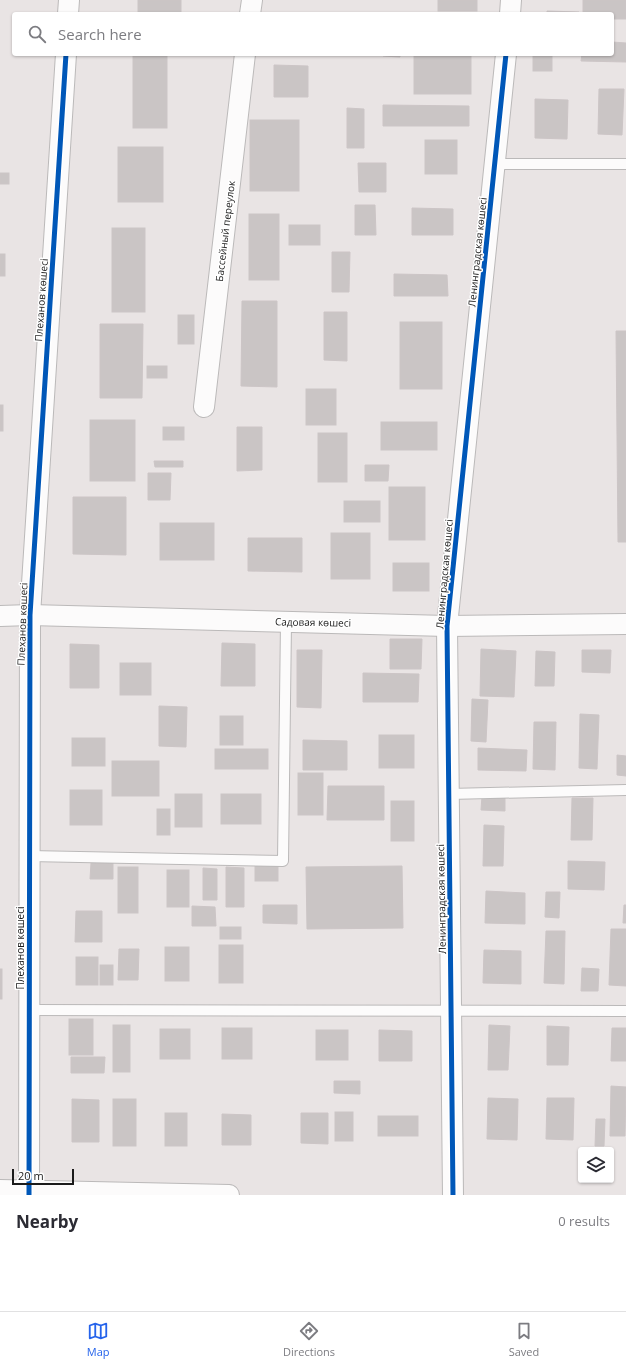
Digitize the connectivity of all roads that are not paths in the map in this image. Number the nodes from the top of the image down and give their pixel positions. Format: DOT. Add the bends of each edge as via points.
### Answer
graph roads {
  1 [pos="69,0"];
  2 [pos="252,0"];
  3 [pos="511,0"];
  4 [pos="68,12"];
  5 [pos="250,12"];
  6 [pos="510,12"];
  7 [pos="66,56"];
  8 [pos="246,56"];
  9 [pos="506,56"];
  10 [pos="495,164"];
  11 [pos="626,164"];
  12 [pos="204,407"];
  13 [pos="0,616"];
  14 [pos="30,616"];
  15 [pos="286,622"];
  16 [pos="626,624"];
  17 [pos="448,626"];
  18 [pos="626,790"];
  19 [pos="449,794"];
  20 [pos="29,856"];
  21 [pos="29,1010"];
  22 [pos="451,1011"];
  23 [pos="626,1011"];
  24 [pos="0,1190"];
  25 [pos="29,1193"];
  26 [pos="229,1195"];
  27 [pos="453,1195"];
  1 -- 4 [label="street"];
  2 -- 5 [label="street"];
  3 -- 6 [label="street"];
  7 -- 14 [label="street, Плеханов көшесі"];
  8 -- 12 [label="street, Бассейный переулок"];
  9 -- 10 [label="street, Ленинградская көшесі"];
  10 -- 11 [label="lane"];
  10 -- 17 [label="street, Ленинградская көшесі"];
  13 -- 14 [label="street, Садовая көшесі"];
  14 -- 15 [label="street, Садовая көшесі"];
  14 -- 20 [label="street, Плеханов көшесі"];
  15 -- 17 [label="street, Садовая көшесі"];
  15 -- 20 [label="lane" via="283,861"];
  16 -- 17 [label="street, Садовая көшесі"];
  17 -- 19 [label="street, Ленинградская көшесі"];
  18 -- 19 [label="lane"];
  19 -- 22 [label="street, Ленинградская көшесі"];
  20 -- 21 [label="street, Плеханов көшесі"];
  21 -- 22 [label="lane"];
  21 -- 25 [label="street, Плеханов көшесі"];
  22 -- 23 [label="lane"];
  22 -- 27 [label="street, Ленинградская көшесі"];
  24 -- 25 [label="street"];
  25 -- 26 [label="street"];
}
